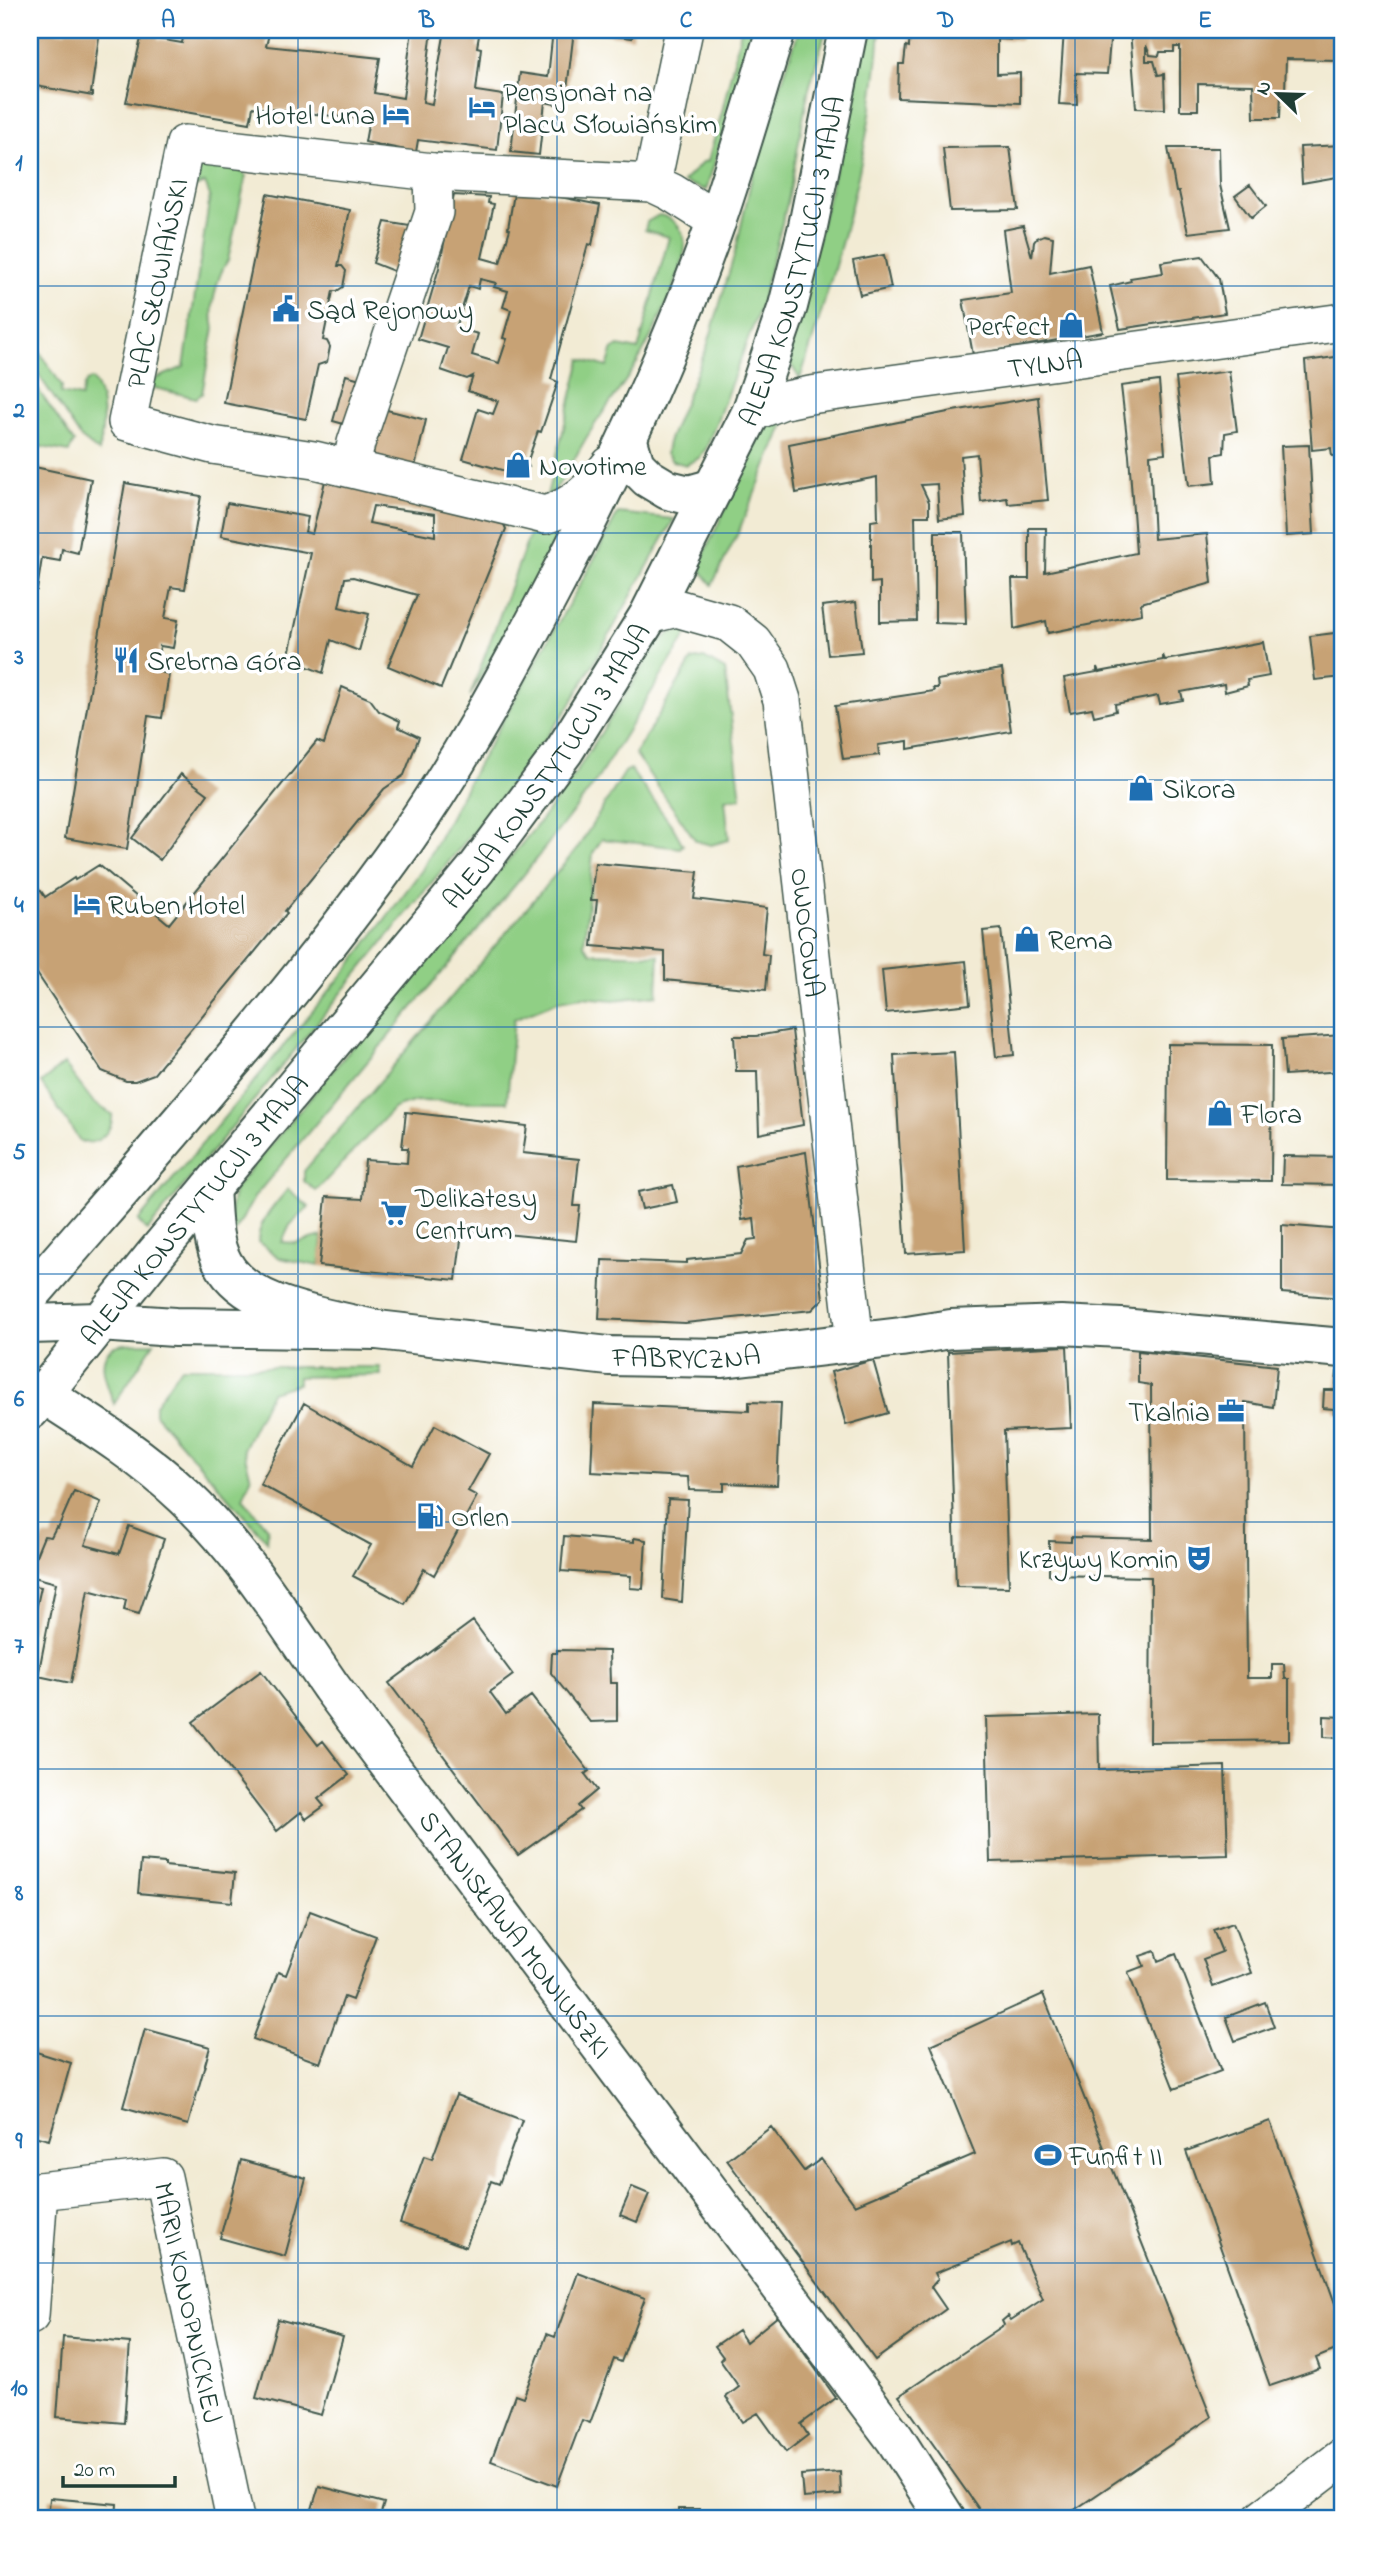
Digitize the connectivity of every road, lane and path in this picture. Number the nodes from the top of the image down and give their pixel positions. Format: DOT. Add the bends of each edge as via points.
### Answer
graph roads {
  1 [pos="684,30"];
  2 [pos="776,30"];
  3 [pos="848,30"];
  4 [pos="433,172"];
  5 [pos="652,183"];
  6 [pos="717,221"];
  7 [pos="1343,322"];
  8 [pos="751,413"];
  9 [pos="628,441"];
  10 [pos="351,468"];
  11 [pos="714,488"];
  12 [pos="649,615"];
  13 [pos="210,1189"];
  14 [pos="30,1295"];
  15 [pos="99,1322"];
  16 [pos="30,1324"];
  17 [pos="377,1330"];
  18 [pos="855,1343"];
  19 [pos="1343,1348"];
  20 [pos="33,1391"];
  21 [pos="34,2192"];
  22 [pos="30,2316"];
  23 [pos="1343,2457"];
  24 [pos="235,2519"];
  25 [pos="946,2519"];
  26 [pos="1262,2519"];
  1 -- 5 [label="street"];
  2 -- 6 [label="main road"];
  3 -- 8 [label="main road, ALEJA KONSTYTUCJI 3 MAJA" via="807,231"];
  4 -- 5 [label="street, PLAC SŁOWIAŃSKI"];
  4 -- 10 [label="street" via="433,212"];
  4 -- 10 [label="street, PLAC SŁOWIAŃSKI" via="185,144 127,422 212,444"];
  5 -- 6 [label="street, PLAC SŁOWIAŃSKI"];
  6 -- 9 [label="main road"];
  7 -- 8 [label="street, TYLNA" via="810,395"];
  8 -- 11 [label="main road, ALEJA KONSTYTUCJI 3 MAJA"];
  9 -- 10 [label="street, PLAC SŁOWIAŃSKI" via="582,496 545,514"];
  9 -- 11 [label="main road" via="635,465 668,490 689,495"];
  9 -- 14 [label="main road" via="518,654 406,839 315,960"];
  11 -- 12 [label="main road, ALEJA KONSTYTUCJI 3 MAJA"];
  12 -- 13 [label="main road, ALEJA KONSTYTUCJI 3 MAJA" via="564,751 477,868"];
  12 -- 18 [label="street, OWOCOWA" via="676,608 729,622 753,642 772,669 782,700"];
  13 -- 15 [label="main road, ALEJA KONSTYTUCJI 3 MAJA"];
  13 -- 17 [label="main road" via="222,1263 243,1288 271,1304"];
  15 -- 16 [label="main road, FABRYCZNA"];
  15 -- 17 [label="main road, FABRYCZNA"];
  15 -- 20 [label="main road, ALEJA KONSTYTUCJI 3 MAJA"];
  17 -- 18 [label="main road, FABRYCZNA" via="621,1356 723,1358"];
  18 -- 19 [label="main road, FABRYCZNA" via="951,1329 1061,1325"];
  20 -- 25 [label="main road, STANISŁAWA MONIUSZKI" via="137,1456 185,1496 257,1581 895,2439"];
  21 -- 22 [label="street"];
  21 -- 24 [label="street, MARII KONOPNICKIEJ" via="163,2177"];
  23 -- 26 [label="street"];
}
